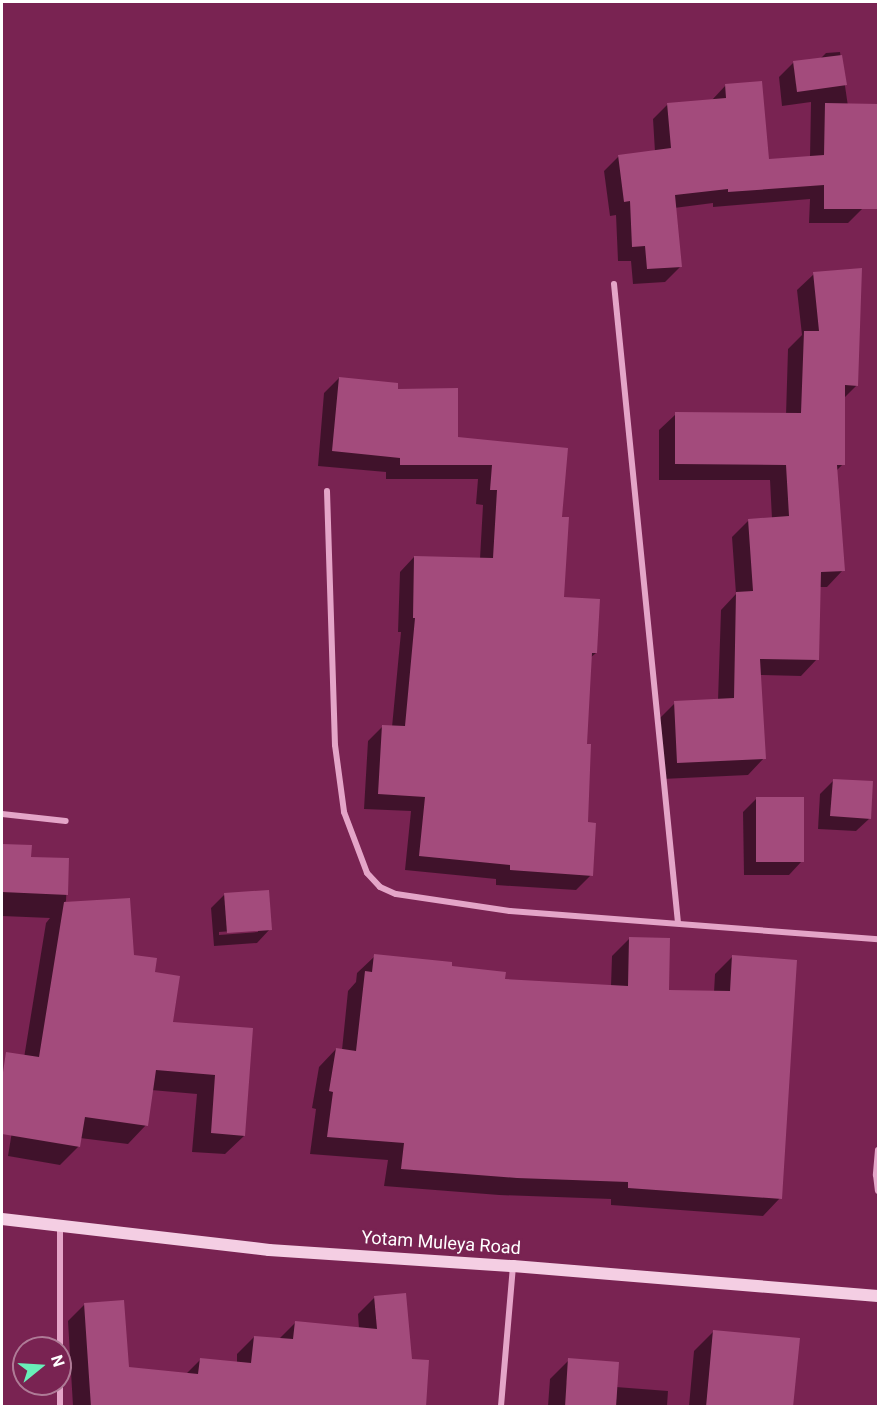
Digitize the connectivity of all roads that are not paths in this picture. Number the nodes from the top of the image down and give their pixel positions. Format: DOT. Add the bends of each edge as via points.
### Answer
graph roads {
  1 [pos="614,284"];
  2 [pos="327,491"];
  3 [pos="2,814"];
  4 [pos="66,821"];
  5 [pos="678,923"];
  6 [pos="879,939"];
  7 [pos="879,1150"];
  8 [pos="879,1191"];
  9 [pos="2,1219"];
  10 [pos="60,1224"];
  11 [pos="513,1266"];
  12 [pos="879,1296"];
  13 [pos="60,1407"];
  14 [pos="501,1407"];
  1 -- 5 [label="street"];
  2 -- 5 [label="street" via="335,745 344,812 368,873 380,887 426,899 510,911"];
  3 -- 4 [label="street"];
  5 -- 6 [label="street"];
  7 -- 8 [label="street"];
  9 -- 10 [label="street, Yotam Muleya Road"];
  10 -- 11 [label="street, Yotam Muleya Road" via="269,1250"];
  10 -- 13 [label="street"];
  11 -- 12 [label="street, Yotam Muleya Road"];
  11 -- 14 [label="street"];
}
